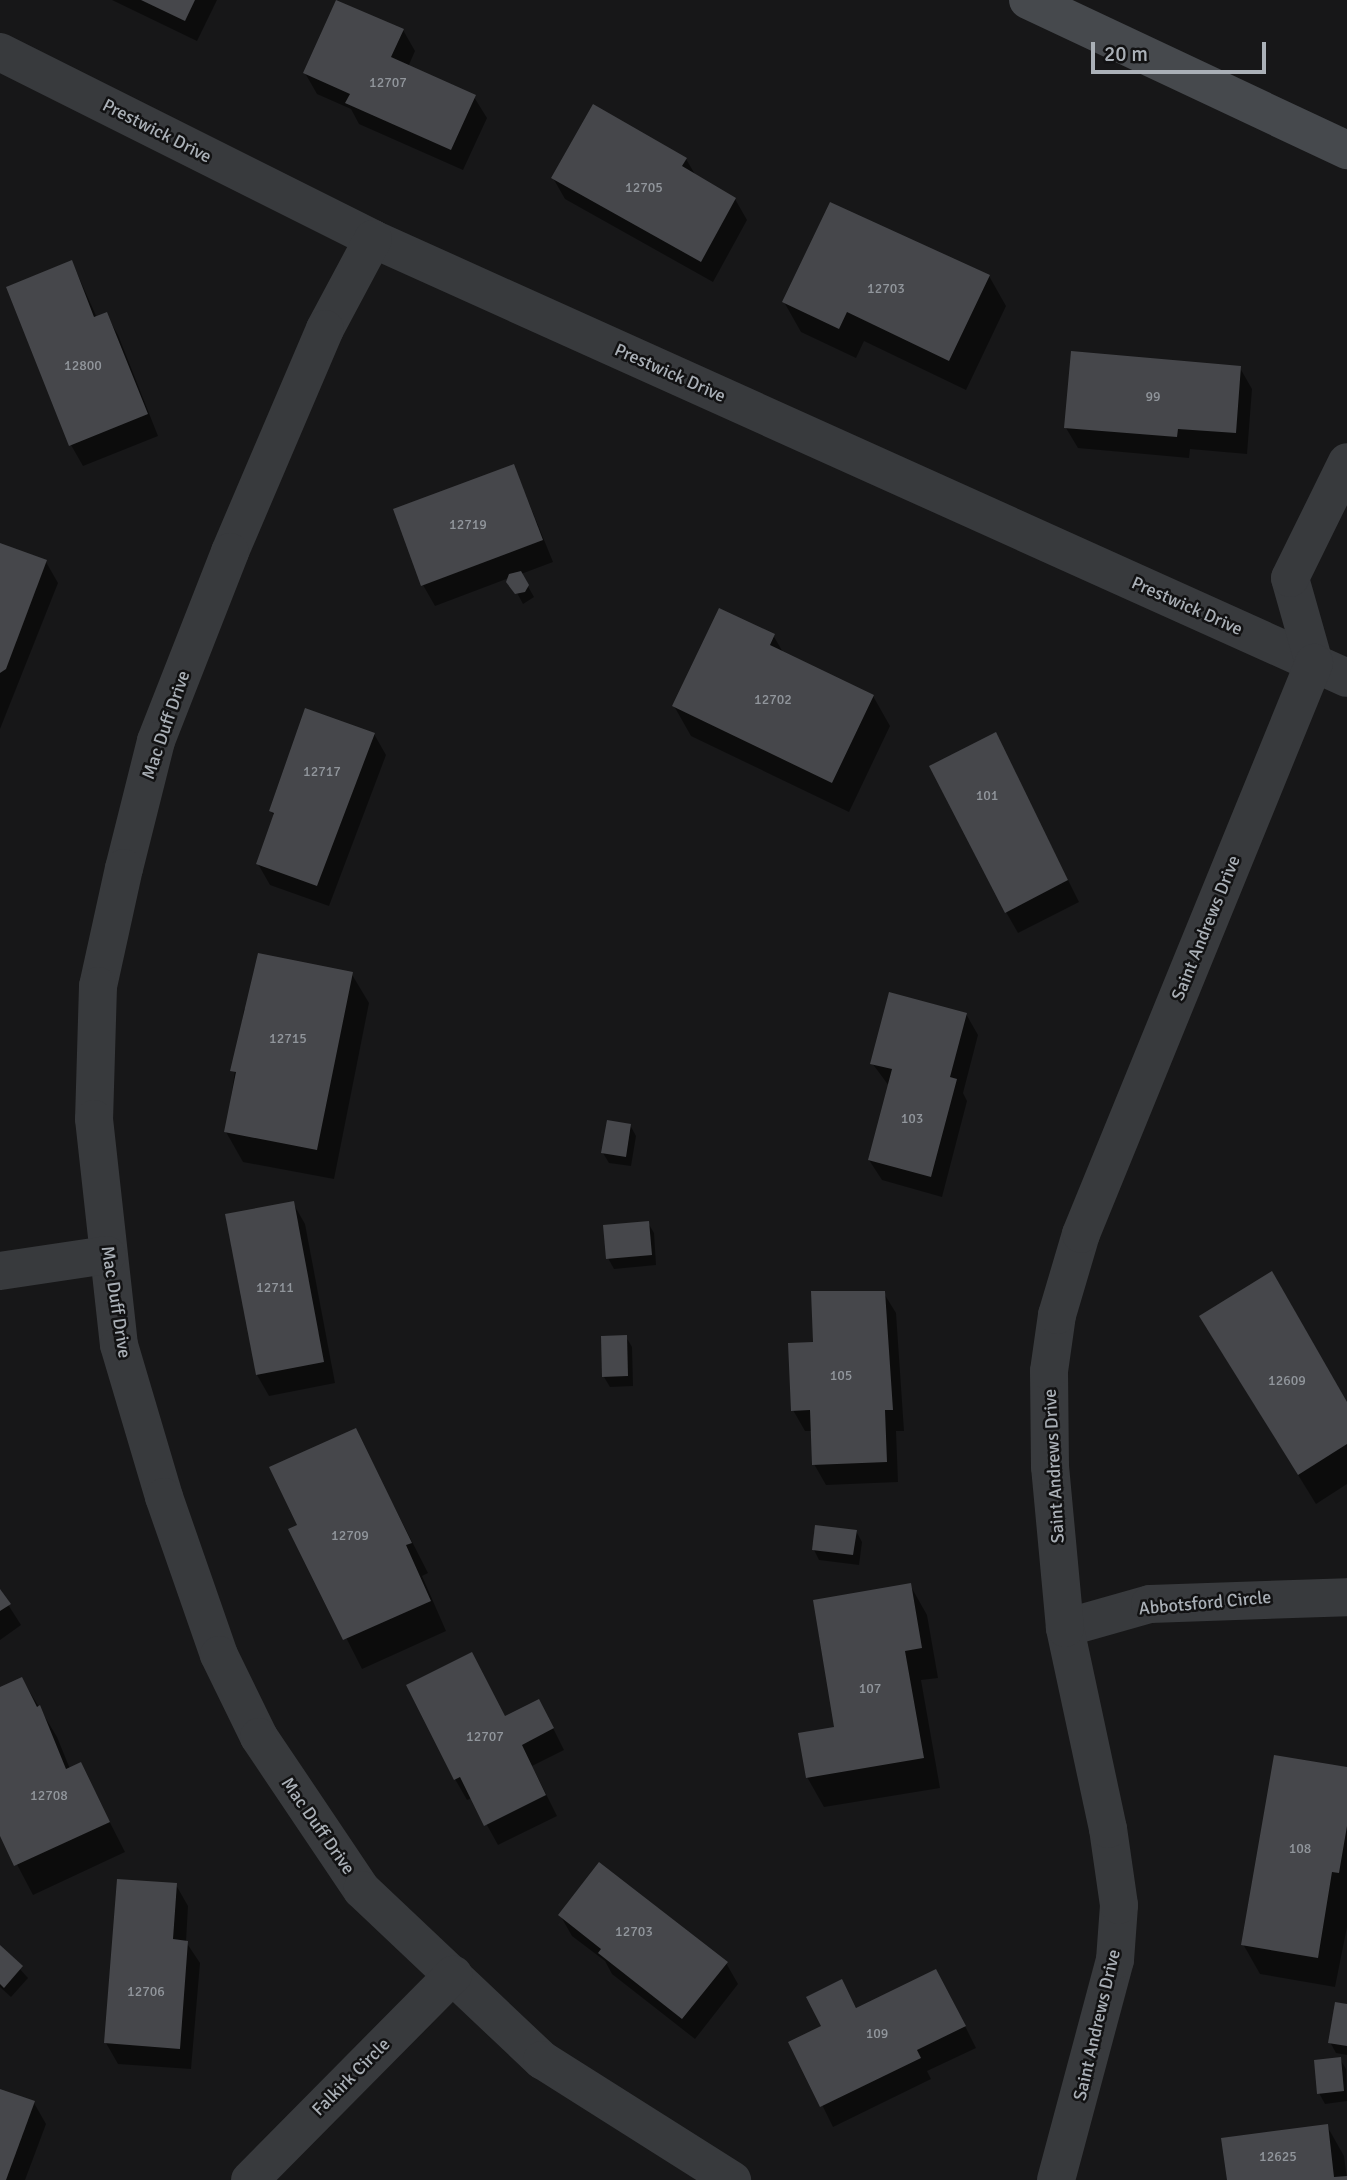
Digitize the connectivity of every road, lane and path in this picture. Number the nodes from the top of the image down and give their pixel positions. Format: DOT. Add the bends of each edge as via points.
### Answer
graph roads {
  1 [pos="1028,0"];
  2 [pos="0,52"];
  3 [pos="1347,150"];
  4 [pos="373,239"];
  5 [pos="1347,462"];
  6 [pos="1336,664"];
  7 [pos="107,1255"];
  8 [pos="0,1271"];
  9 [pos="1347,1597"];
  10 [pos="1065,1628"];
  11 [pos="453,1975"];
  12 [pos="250,2180"];
  13 [pos="732,2180"];
  14 [pos="1056,2180"];
  1 -- 3 [label="main road"];
  2 -- 4 [label="street, Prestwick Drive"];
  4 -- 6 [label="street, Prestwick Drive"];
  4 -- 7 [label="street, Mac Duff Drive" via="325,329 156,741 98,986 94,1119"];
  5 -- 6 [label="street" via="1290,578"];
  6 -- 10 [label="street, Saint Andrews Drive" via="1081,1234 1057,1315 1049,1371 1050,1467"];
  7 -- 8 [label="street"];
  7 -- 11 [label="street, Mac Duff Drive" via="120,1345 164,1497 219,1655 259,1738 362,1890"];
  9 -- 10 [label="street, Abbotsford Circle" via="1150,1604"];
  10 -- 14 [label="street, Saint Andrews Drive" via="1108,1829 1119,1905 1115,1960"];
  11 -- 12 [label="street, Falkirk Circle"];
  11 -- 13 [label="street, Mac Duff Drive" via="542,2060"];
}
